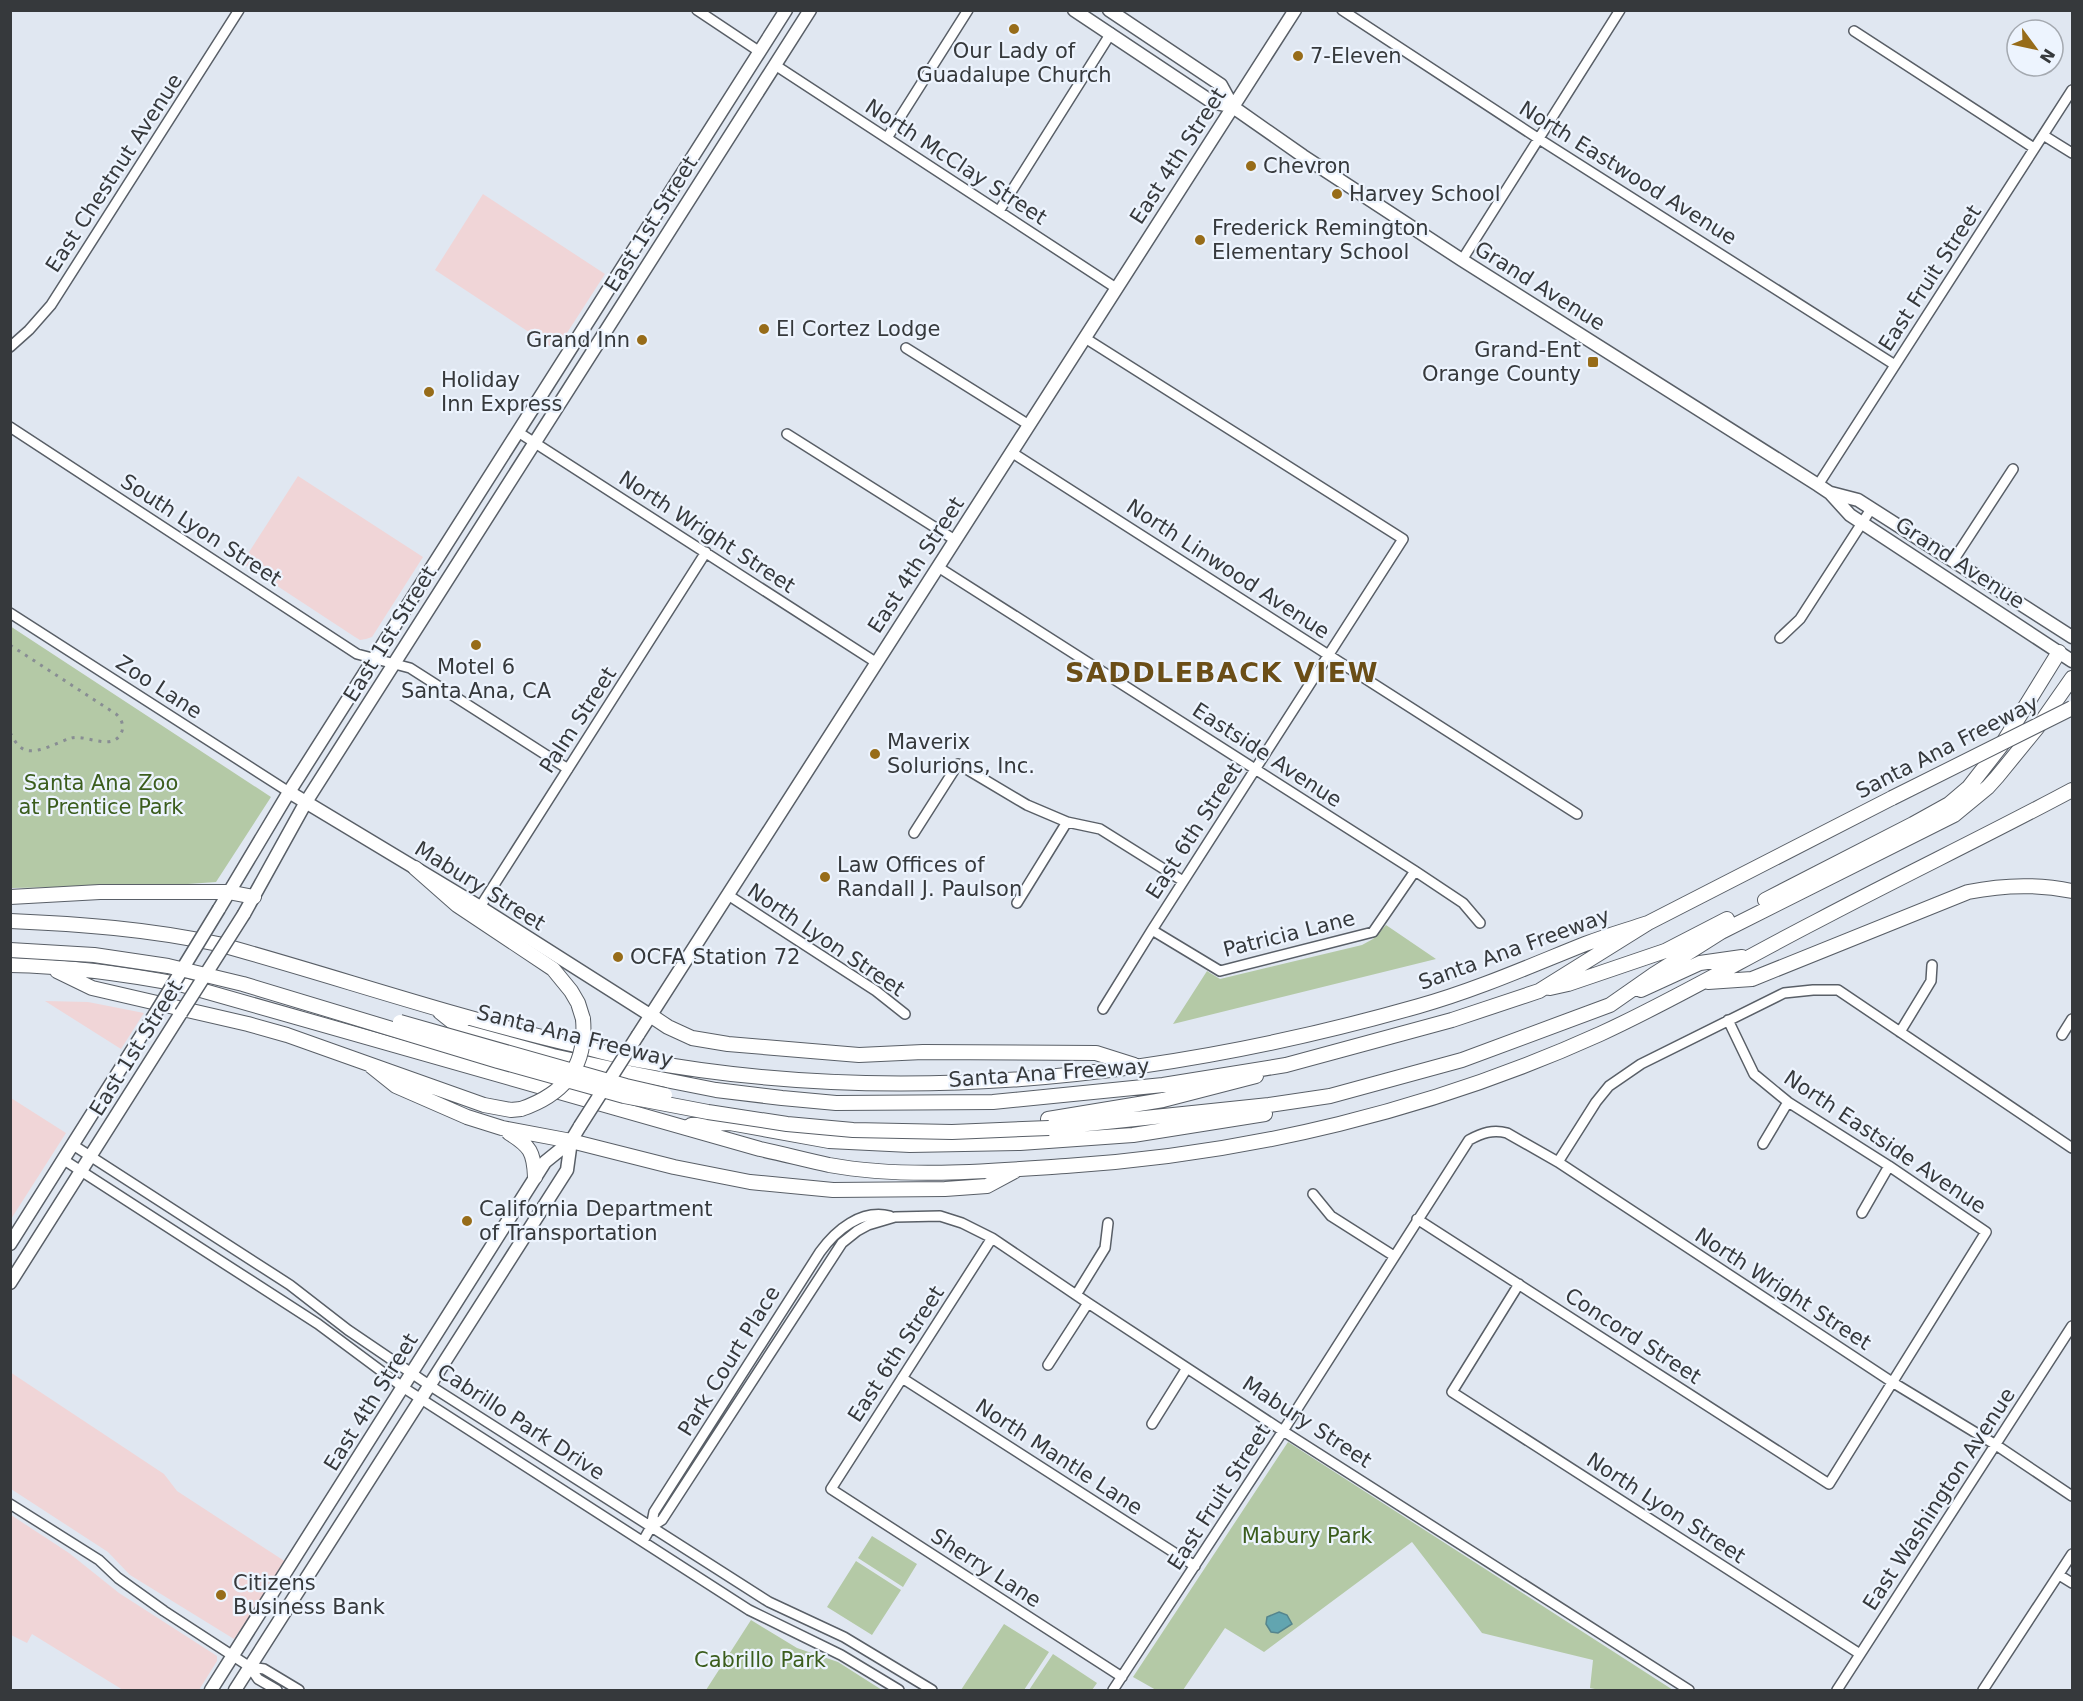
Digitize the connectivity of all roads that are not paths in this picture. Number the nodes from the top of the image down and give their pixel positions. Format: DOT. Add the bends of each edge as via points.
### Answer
graph roads {
  1 [pos="239,10"];
  2 [pos="697,10"];
  3 [pos="786,10"];
  4 [pos="810,10"];
  5 [pos="968,10"];
  6 [pos="1074,10"];
  7 [pos="1109,10"];
  8 [pos="1294,10"];
  9 [pos="1342,10"];
  10 [pos="1620,10"];
  11 [pos="1124,14"];
  12 [pos="1854,32"];
  13 [pos="1111,33"];
  14 [pos="760,52"];
  15 [pos="775,65"];
  16 [pos="2073,90"];
  17 [pos="1233,107"];
  18 [pos="2043,135"];
  19 [pos="729,137"];
  20 [pos="888,138"];
  21 [pos="1539,139"];
  22 [pos="2034,148"];
  23 [pos="2073,153"];
  24 [pos="999,211"];
  25 [pos="1462,260"];
  26 [pos="1116,288"];
  27 [pos="1085,338"];
  28 [pos="10,347"];
  29 [pos="906,348"];
  30 [pos="1895,364"];
  31 [pos="1029,425"];
  32 [pos="10,427"];
  33 [pos="518,432"];
  34 [pos="787,434"];
  35 [pos="535,443"];
  36 [pos="1011,452"];
  37 [pos="2013,469"];
  38 [pos="1818,486"];
  39 [pos="1830,493"];
  40 [pos="1871,509"];
  41 [pos="1863,523"];
  42 [pos="955,540"];
  43 [pos="706,552"];
  44 [pos="1953,561"];
  45 [pos="938,567"];
  46 [pos="10,613"];
  47 [pos="2071,634"];
  48 [pos="1780,638"];
  49 [pos="2059,652"];
  50 [pos="1329,654"];
  51 [pos="374,658"];
  52 [pos="2073,660"];
  53 [pos="877,663"];
  54 [pos="394,664"];
  55 [pos="2073,678"];
  56 [pos="2073,708"];
  57 [pos="1255,768"];
  58 [pos="568,769"];
  59 [pos="2073,790"];
  60 [pos="288,792"];
  61 [pos="306,802"];
  62 [pos="1577,813"];
  63 [pos="1067,822"];
  64 [pos="914,833"];
  65 [pos="415,868"];
  66 [pos="1415,871"];
  67 [pos="1183,881"];
  68 [pos="2073,891"];
  69 [pos="228,892"];
  70 [pos="728,895"];
  71 [pos="10,897"];
  72 [pos="254,897"];
  73 [pos="1017,903"];
  74 [pos="480,907"];
  75 [pos="10,921"];
  76 [pos="1480,923"];
  77 [pos="1648,923"];
  78 [pos="1152,930"];
  79 [pos="10,941"];
  80 [pos="10,950"];
  81 [pos="1753,955"];
  82 [pos="10,965"];
  83 [pos="1932,965"];
  84 [pos="47,966"];
  85 [pos="1703,982"];
  86 [pos="1539,991"];
  87 [pos="1610,1005"];
  88 [pos="436,1009"];
  89 [pos="1103,1009"];
  90 [pos="650,1014"];
  91 [pos="905,1014"];
  92 [pos="2073,1019"];
  93 [pos="1728,1020"];
  94 [pos="1900,1032"];
  95 [pos="2062,1035"];
  96 [pos="1286,1065"];
  97 [pos="371,1066"];
  98 [pos="1138,1067"];
  99 [pos="1310,1100"];
  100 [pos="1788,1102"];
  101 [pos="1049,1123"];
  102 [pos="680,1126"];
  103 [pos="502,1128"];
  104 [pos="1469,1140"];
  105 [pos="571,1141"];
  106 [pos="1763,1144"];
  107 [pos="73,1145"];
  108 [pos="2073,1148"];
  109 [pos="90,1157"];
  110 [pos="64,1160"];
  111 [pos="1558,1162"];
  112 [pos="1890,1166"];
  113 [pos="1018,1169"];
  114 [pos="81,1171"];
  115 [pos="536,1177"];
  116 [pos="1313,1194"];
  117 [pos="1862,1213"];
  118 [pos="895,1217"];
  119 [pos="1417,1219"];
  120 [pos="850,1222"];
  121 [pos="1108,1223"];
  122 [pos="857,1231"];
  123 [pos="992,1238"];
  124 [pos="10,1244"];
  125 [pos="1394,1256"];
  126 [pos="10,1283"];
  127 [pos="1519,1284"];
  128 [pos="1076,1295"];
  129 [pos="1088,1303"];
  130 [pos="2073,1326"];
  131 [pos="1048,1365"];
  132 [pos="1187,1368"];
  133 [pos="413,1374"];
  134 [pos="902,1378"];
  135 [pos="1892,1382"];
  136 [pos="429,1384"];
  137 [pos="404,1388"];
  138 [pos="420,1398"];
  139 [pos="1152,1424"];
  140 [pos="1283,1431"];
  141 [pos="1996,1445"];
  142 [pos="831,1489"];
  143 [pos="2073,1496"];
  144 [pos="10,1504"];
  145 [pos="651,1527"];
  146 [pos="643,1540"];
  147 [pos="2073,1554"];
  148 [pos="1195,1566"];
  149 [pos="2059,1575"];
  150 [pos="2073,1583"];
  151 [pos="1860,1654"];
  152 [pos="234,1656"];
  153 [pos="250,1667"];
  154 [pos="897,1668"];
  155 [pos="1122,1677"];
  156 [pos="888,1683"];
  157 [pos="211,1690"];
  158 [pos="235,1690"];
  159 [pos="277,1690"];
  160 [pos="298,1690"];
  161 [pos="899,1690"];
  162 [pos="932,1690"];
  163 [pos="1113,1690"];
  164 [pos="1689,1690"];
  165 [pos="1837,1690"];
  166 [pos="1983,1690"];
  1 -- 28 [label="street, East Chestnut Avenue" via="51,305"];
  2 -- 14 [label="street"];
  3 -- 14 [label="main road, East 1st Street"];
  4 -- 15 [label="main road, East 1st Street"];
  5 -- 20 [label="street"];
  6 -- 13 [label="main road, Grand Avenue"];
  7 -- 11 [label="main road, Grand Avenue"];
  8 -- 17 [label="main road, East 4th Street"];
  9 -- 21 [label="street, North Eastwood Avenue"];
  10 -- 21 [label="street"];
  11 -- 17 [label="main road, Grand Avenue" via="1221,85"];
  12 -- 22 [label="street"];
  13 -- 17 [label="main road, Grand Avenue" via="1212,102"];
  13 -- 24 [label="street"];
  14 -- 19 [label="main road" via="764,60 762,72"];
  14 -- 33 [label="main road, East 1st Street"];
  15 -- 19 [label="main road, East 1st Street"];
  15 -- 20 [label="street, North McClay Street"];
  16 -- 18 [label="street, East Fruit Street"];
  17 -- 25 [label="main road, Grand Avenue"];
  17 -- 26 [label="main road, East 4th Street"];
  18 -- 22 [label="street, East Fruit Street"];
  18 -- 23 [label="street"];
  19 -- 35 [label="main road, East 1st Street"];
  20 -- 24 [label="street, North McClay Street"];
  21 -- 25 [label="street"];
  21 -- 30 [label="street, North Eastwood Avenue"];
  22 -- 30 [label="street, East Fruit Street"];
  24 -- 26 [label="street, North McClay Street"];
  25 -- 38 [label="main road, Grand Avenue"];
  26 -- 27 [label="main road, East 4th Street"];
  27 -- 31 [label="main road, East 4th Street"];
  27 -- 50 [label="street, East 6th Street" via="1403,539"];
  29 -- 31 [label="street"];
  30 -- 38 [label="street, East Fruit Street"];
  31 -- 36 [label="main road, East 4th Street"];
  32 -- 51 [label="street, South Lyon Street" via="357,654"];
  33 -- 35 [label="street, North Wright Street"];
  33 -- 51 [label="main road, East 1st Street"];
  34 -- 42 [label="street"];
  35 -- 43 [label="street, North Wright Street"];
  35 -- 54 [label="main road, East 1st Street"];
  36 -- 42 [label="main road, East 4th Street"];
  36 -- 50 [label="street, North Linwood Avenue"];
  37 -- 44 [label="street"];
  38 -- 39 [label="main road, Grand Avenue"];
  39 -- 40 [label="main road, Grand Avenue" via="1858,500"];
  39 -- 41 [label="main road, Grand Avenue"];
  40 -- 41 [label="street"];
  40 -- 44 [label="main road, Grand Avenue"];
  41 -- 48 [label="street" via="1800,619"];
  41 -- 49 [label="main road, Grand Avenue"];
  42 -- 45 [label="main road, East 4th Street"];
  43 -- 53 [label="street, North Wright Street"];
  43 -- 58 [label="street, Palm Street"];
  44 -- 47 [label="main road, Grand Avenue"];
  45 -- 53 [label="main road, East 4th Street"];
  45 -- 57 [label="street, Eastside Avenue"];
  46 -- 60 [label="street, Zoo Lane"];
  47 -- 49 [label="main road"];
  49 -- 52 [label="main road, Grand Avenue"];
  49 -- 86 [label="highway" via="1987,766 1949,804 1665,951"];
  50 -- 57 [label="street, East 6th Street"];
  50 -- 62 [label="street, North Linwood Avenue"];
  51 -- 54 [label="street"];
  51 -- 60 [label="main road, East 1st Street"];
  53 -- 70 [label="main road, East 4th Street"];
  54 -- 58 [label="street" via="410,668"];
  54 -- 61 [label="main road, East 1st Street"];
  55 -- 87 [label="highway" via="1997,777 1954,815 1721,932"];
  56 -- 77 [label="highway, Santa Ana Freeway, bridge"];
  57 -- 66 [label="street, Eastside Avenue"];
  57 -- 67 [label="street, East 6th Street"];
  58 -- 74 [label="street, Palm Street"];
  59 -- 81 [label="highway"];
  60 -- 61 [label="main road, Mabury Street"];
  60 -- 69 [label="main road, East 1st Street"];
  61 -- 65 [label="main road, Mabury Street"];
  61 -- 72 [label="main road, East 1st Street"];
  63 -- 64 [label="street" via="1028,805 958,764"];
  63 -- 67 [label="street" via="1100,829"];
  63 -- 73 [label="street"];
  65 -- 74 [label="main road, Mabury Street"];
  65 -- 97 [label="highway, bridge" via="457,905 553,969 578,1003 584,1034 576,1070 551,1097 522,1109 484,1105"];
  66 -- 76 [label="street, Eastside Avenue" via="1463,903"];
  66 -- 78 [label="street, Patricia Lane" via="1372,932 1220,971"];
  67 -- 78 [label="street, East 6th Street"];
  68 -- 85 [label="highway" via="2026,886 1968,892 1752,979"];
  69 -- 71 [label="highway"];
  69 -- 72 [label="highway"];
  69 -- 107 [label="main road, East 1st Street, bridge"];
  70 -- 90 [label="main road, East 4th Street"];
  70 -- 91 [label="street, North Lyon Street"];
  72 -- 109 [label="main road, East 1st Street, bridge"];
  74 -- 90 [label="main road, Mabury Street"];
  75 -- 88 [label="highway, Santa Ana Freeway" via="112,926 190,938"];
  77 -- 86 [label="highway, Santa Ana Freeway"];
  77 -- 98 [label="highway, Santa Ana Freeway" via="1422,1005 1250,1048"];
  78 -- 89 [label="street"];
  79 -- 101 [label="highway, bridge" via="171,957 626,1086 708,1105 852,1124"];
  80 -- 101 [label="highway, bridge" via="94,955 168,966 624,1096 708,1112 853,1130 952,1132"];
  81 -- 85 [label="highway"];
  81 -- 87 [label="highway" via="1700,963"];
  82 -- 84 [label="highway"];
  83 -- 94 [label="street" via="1931,981"];
  84 -- 97 [label="highway" via="92,988 248,1024"];
  84 -- 102 [label="highway" via="183,985"];
  85 -- 113 [label="highway" via="1634,1018 1514,1070 1366,1118 1188,1154"];
  86 -- 96 [label="highway, Santa Ana Freeway" via="1452,1020"];
  87 -- 99 [label="highway" via="1462,1060"];
  88 -- 96 [label="highway, Santa Ana Freeway" via="465,1032 553,1056 716,1090 836,1102 1004,1101 1163,1085"];
  88 -- 98 [label="highway, Santa Ana Freeway" via="637,1060 755,1076 948,1083 1035,1079"];
  90 -- 98 [label="highway" via="693,1038 729,1044 859,1055 1096,1053"];
  90 -- 105 [label="main road, East 4th Street, bridge"];
  92 -- 95 [label="street"];
  93 -- 94 [label="street" via="1784,993 1838,990"];
  93 -- 100 [label="street, North Eastside Avenue" via="1754,1074"];
  93 -- 111 [label="street" via="1641,1064 1609,1086"];
  94 -- 108 [label="street"];
  96 -- 101 [label="highway" via="1236,1083"];
  97 -- 103 [label="highway" via="396,1086"];
  99 -- 101 [label="highway"];
  99 -- 102 [label="highway" via="1270,1113 1133,1135 1020,1143 910,1145 829,1141 730,1123"];
  100 -- 106 [label="street"];
  100 -- 112 [label="street, North Eastside Avenue"];
  102 -- 113 [label="highway" via="831,1165 911,1173"];
  103 -- 105 [label="highway"];
  103 -- 115 [label="highway" via="530,1149"];
  104 -- 111 [label="street, North Wright Street" via="1499,1131"];
  104 -- 119 [label="street, East Fruit Street"];
  105 -- 113 [label="highway" via="750,1182 833,1190 987,1186"];
  105 -- 115 [label="main road, East 4th Street" via="545,1162"];
  105 -- 136 [label="main road, East 4th Street" via="567,1170"];
  107 -- 109 [label="street, Cabrillo Park Drive"];
  107 -- 110 [label="main road, East 1st Street"];
  109 -- 114 [label="main road, East 1st Street"];
  109 -- 133 [label="street, Cabrillo Park Drive" via="290,1285"];
  110 -- 114 [label="street, Cabrillo Park Drive"];
  110 -- 124 [label="main road, East 1st Street"];
  111 -- 135 [label="street, North Wright Street"];
  112 -- 117 [label="street"];
  112 -- 135 [label="street, North Eastside Avenue" via="1986,1232"];
  114 -- 126 [label="main road, East 1st Street"];
  114 -- 137 [label="street, Cabrillo Park Drive" via="318,1324"];
  115 -- 133 [label="main road, East 4th Street"];
  116 -- 125 [label="street" via="1331,1216"];
  118 -- 120 [label="street, Mabury Street" via="871,1216"];
  118 -- 122 [label="street, Mabury Street"];
  118 -- 123 [label="street, Mabury Street" via="940,1216 963,1222"];
  119 -- 125 [label="street, East Fruit Street"];
  119 -- 127 [label="street, Concord Street"];
  120 -- 145 [label="street, Park Court Place" via="832,1235 820,1252 654,1512"];
  121 -- 128 [label="street" via="1105,1248"];
  122 -- 145 [label="street, Park Court Place" via="832,1256 662,1520"];
  123 -- 128 [label="street, Mabury Street"];
  123 -- 134 [label="street, East 6th Street"];
  125 -- 140 [label="street, East Fruit Street"];
  127 -- 135 [label="street, Concord Street" via="1829,1484"];
  127 -- 151 [label="street, North Lyon Street" via="1452,1392"];
  128 -- 129 [label="street, Mabury Street"];
  129 -- 131 [label="street"];
  129 -- 132 [label="street, Mabury Street"];
  130 -- 141 [label="street, East Washington Avenue"];
  132 -- 139 [label="street"];
  132 -- 140 [label="street, Mabury Street"];
  133 -- 136 [label="street, Cabrillo Park Drive"];
  133 -- 137 [label="main road, East 4th Street"];
  134 -- 142 [label="street, East 6th Street"];
  134 -- 148 [label="street, North Mantle Lane"];
  135 -- 141 [label="street, North Wright Street"];
  136 -- 138 [label="main road, East 4th Street"];
  136 -- 145 [label="street, Cabrillo Park Drive"];
  137 -- 138 [label="street, Cabrillo Park Drive"];
  137 -- 152 [label="main road, East 4th Street"];
  138 -- 146 [label="street, Cabrillo Park Drive"];
  138 -- 153 [label="main road, East 4th Street"];
  140 -- 148 [label="street, East Fruit Street"];
  140 -- 164 [label="street, Mabury Street"];
  141 -- 143 [label="street, North Wright Street"];
  141 -- 151 [label="street, East Washington Avenue"];
  142 -- 155 [label="street, Sherry Lane"];
  144 -- 152 [label="street" via="99,1560 118,1578"];
  145 -- 146 [label="street, Park Court Place"];
  145 -- 154 [label="street, Cabrillo Park Drive" via="769,1602 844,1637"];
  146 -- 156 [label="street, Cabrillo Park Drive" via="749,1610"];
  147 -- 149 [label="street"];
  148 -- 155 [label="street, East Fruit Street"];
  149 -- 150 [label="street"];
  149 -- 166 [label="street"];
  151 -- 165 [label="street, East Washington Avenue"];
  152 -- 153 [label="street"];
  152 -- 157 [label="main road, East 4th Street"];
  153 -- 158 [label="main road, East 4th Street"];
  153 -- 159 [label="street" via="258,1679"];
  153 -- 160 [label="street" via="264,1669"];
  154 -- 156 [label="street"];
  154 -- 162 [label="street, Cabrillo Park Drive"];
  155 -- 163 [label="street, East Fruit Street"];
  156 -- 161 [label="street, Cabrillo Park Drive"];
}
